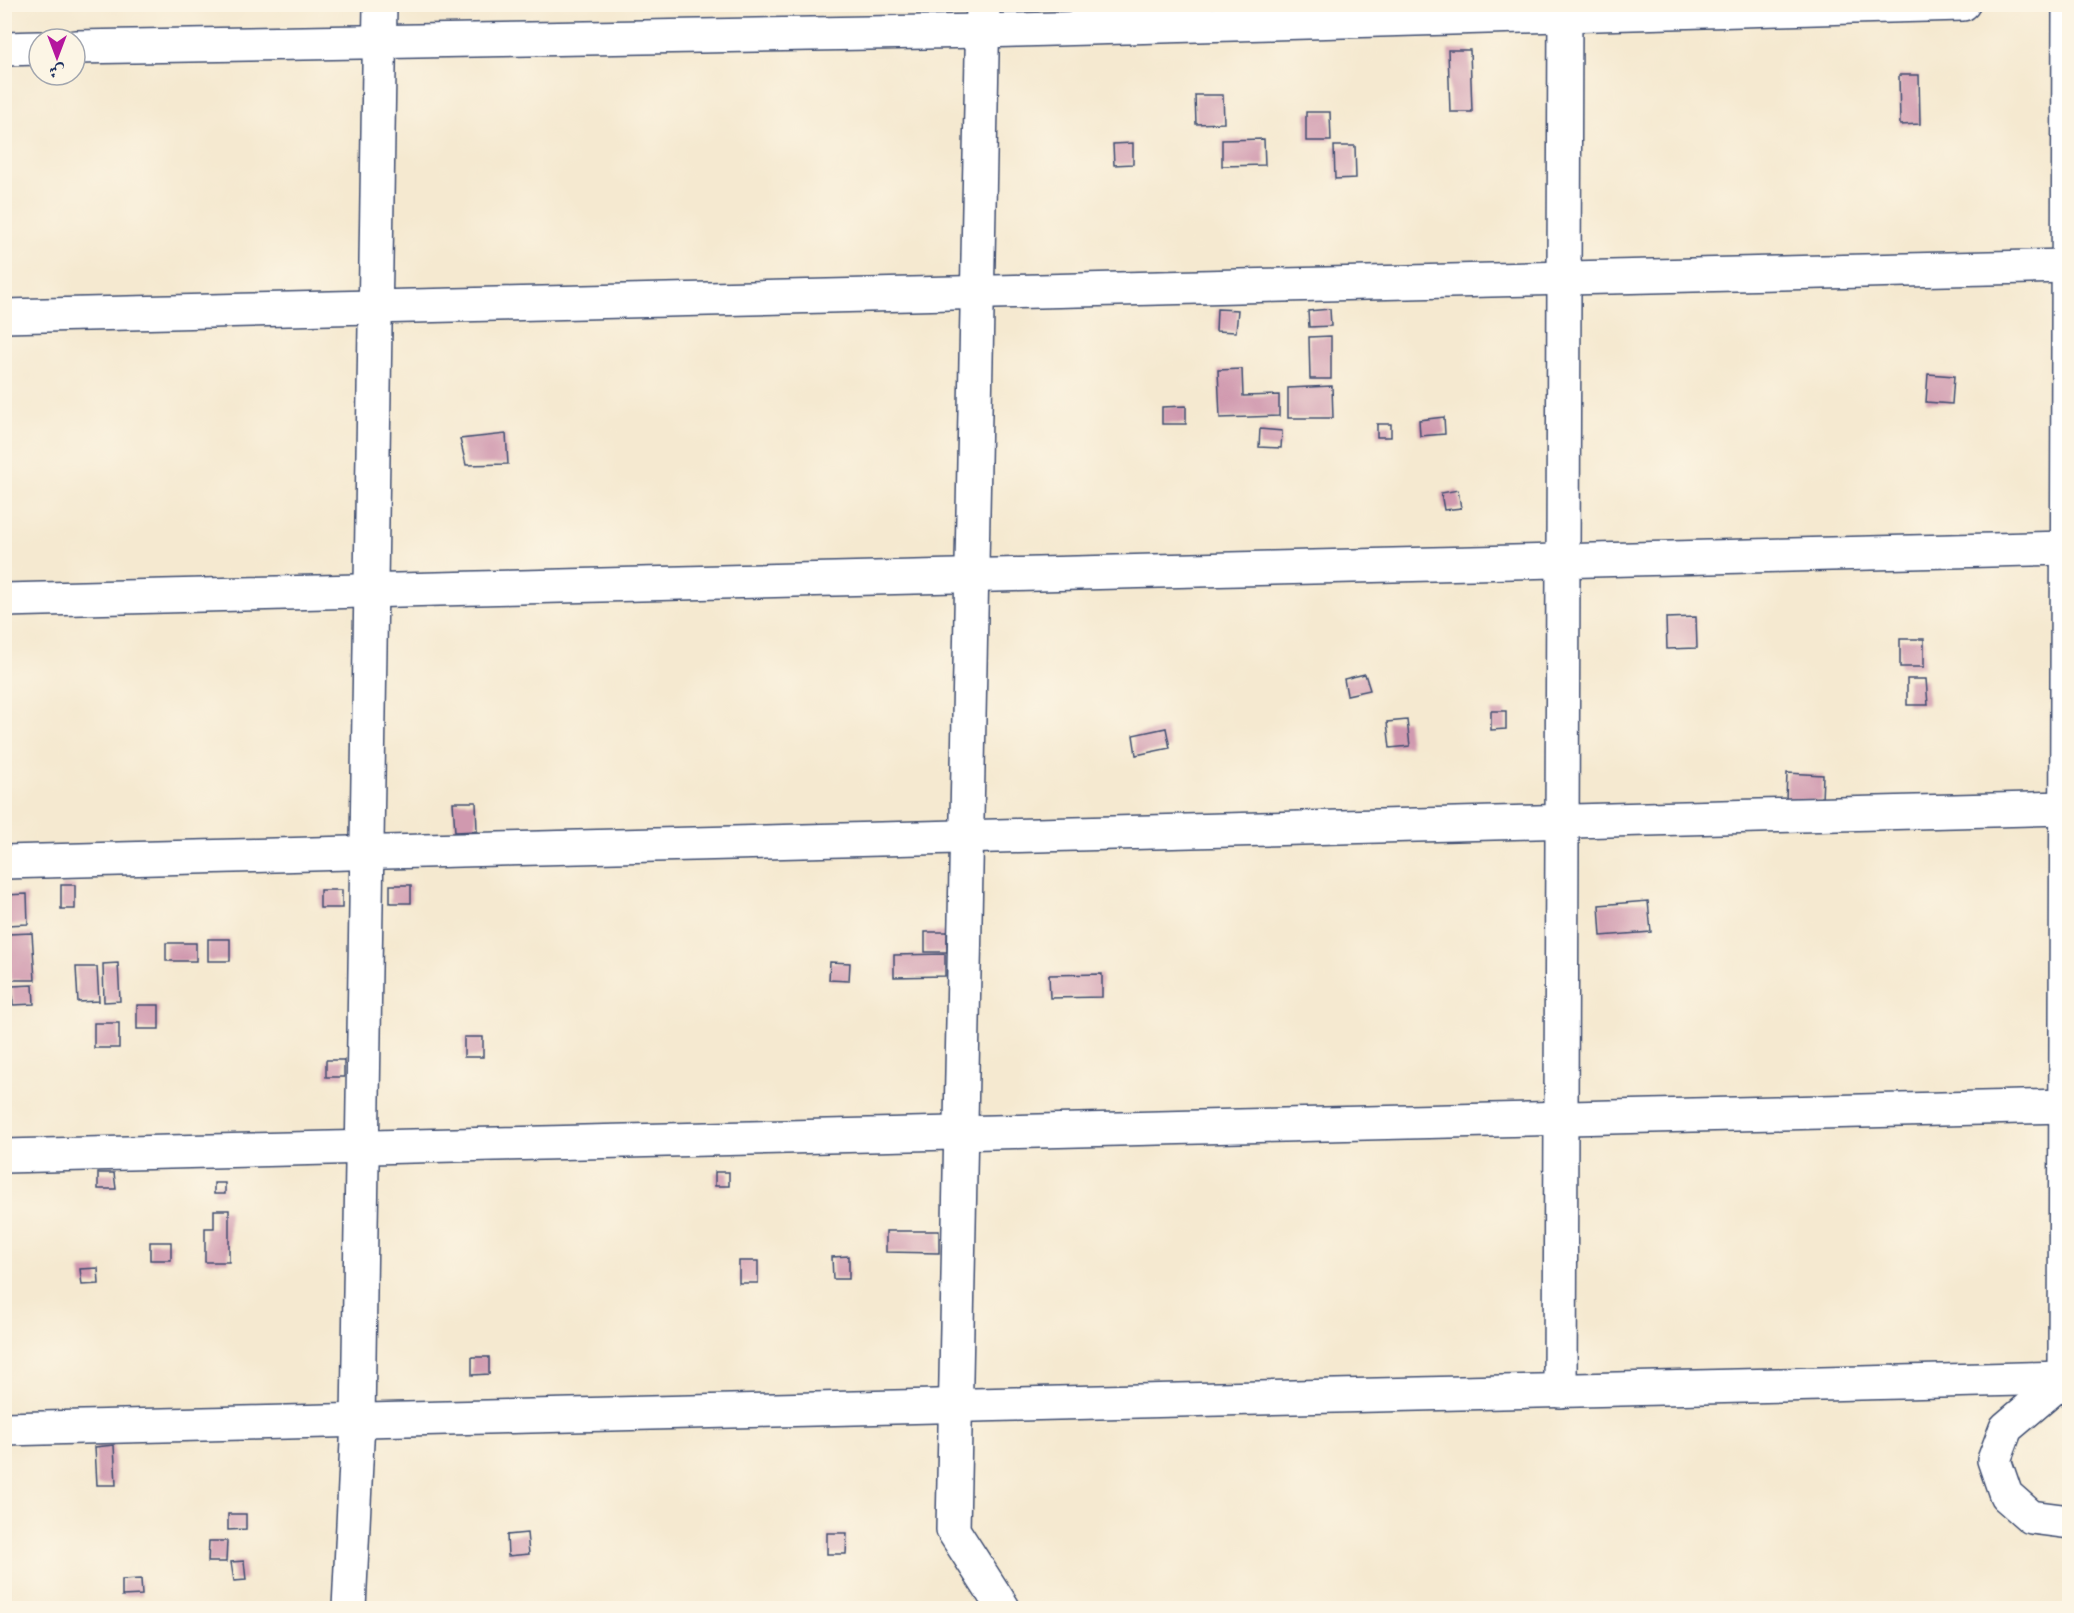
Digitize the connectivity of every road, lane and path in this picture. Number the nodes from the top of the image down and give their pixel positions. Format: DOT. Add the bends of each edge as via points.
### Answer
graph roads {
  1 [pos="380,4"];
  2 [pos="1963,4"];
  3 [pos="2069,4"];
  4 [pos="1565,10"];
  5 [pos="983,18"];
  6 [pos="380,42"];
  7 [pos="87,47"];
  8 [pos="4,48"];
  9 [pos="27,48"];
  10 [pos="2068,266"];
  11 [pos="1564,279"];
  12 [pos="977,293"];
  13 [pos="375,307"];
  14 [pos="4,316"];
  15 [pos="2068,548"];
  16 [pos="1563,560"];
  17 [pos="972,575"];
  18 [pos="371,591"];
  19 [pos="4,600"];
  20 [pos="2067,808"];
  21 [pos="1562,821"];
  22 [pos="967,836"];
  23 [pos="367,852"];
  24 [pos="4,862"];
  25 [pos="2066,1106"];
  26 [pos="1561,1118"];
  27 [pos="961,1133"];
  28 [pos="362,1147"];
  29 [pos="4,1156"];
  30 [pos="2066,1378"];
  31 [pos="1560,1391"];
  32 [pos="955,1406"];
  33 [pos="358,1421"];
  34 [pos="4,1429"];
  35 [pos="2070,1522"];
  36 [pos="349,1608"];
  37 [pos="1004,1608"];
  1 -- 6 [label="street"];
  2 -- 4 [label="street"];
  3 -- 10 [label="street"];
  4 -- 5 [label="street"];
  4 -- 11 [label="street"];
  5 -- 6 [label="street"];
  5 -- 12 [label="street"];
  6 -- 7 [label="street"];
  6 -- 13 [label="street"];
  8 -- 9 [label="street"];
  10 -- 11 [label="street"];
  10 -- 15 [label="street"];
  11 -- 12 [label="street"];
  11 -- 16 [label="street"];
  12 -- 13 [label="street"];
  12 -- 17 [label="street"];
  13 -- 14 [label="street"];
  13 -- 18 [label="street"];
  15 -- 16 [label="street"];
  15 -- 20 [label="street"];
  16 -- 17 [label="street"];
  16 -- 21 [label="street"];
  17 -- 18 [label="street"];
  17 -- 22 [label="street"];
  18 -- 19 [label="street"];
  18 -- 23 [label="street"];
  20 -- 21 [label="street"];
  20 -- 25 [label="street"];
  21 -- 22 [label="street"];
  21 -- 26 [label="street"];
  22 -- 23 [label="street"];
  22 -- 27 [label="street"];
  23 -- 24 [label="street"];
  23 -- 28 [label="street"];
  25 -- 26 [label="street"];
  25 -- 30 [label="street"];
  26 -- 27 [label="street"];
  26 -- 31 [label="street"];
  27 -- 28 [label="street"];
  27 -- 32 [label="street"];
  28 -- 29 [label="street"];
  28 -- 33 [label="street"];
  30 -- 31 [label="street"];
  30 -- 35 [label="street" via="2006,1428 1994,1460 2006,1495 2031,1517"];
  31 -- 32 [label="street"];
  32 -- 33 [label="street"];
  32 -- 37 [label="street" via="953,1530"];
  33 -- 34 [label="street"];
  33 -- 36 [label="street"];
}
